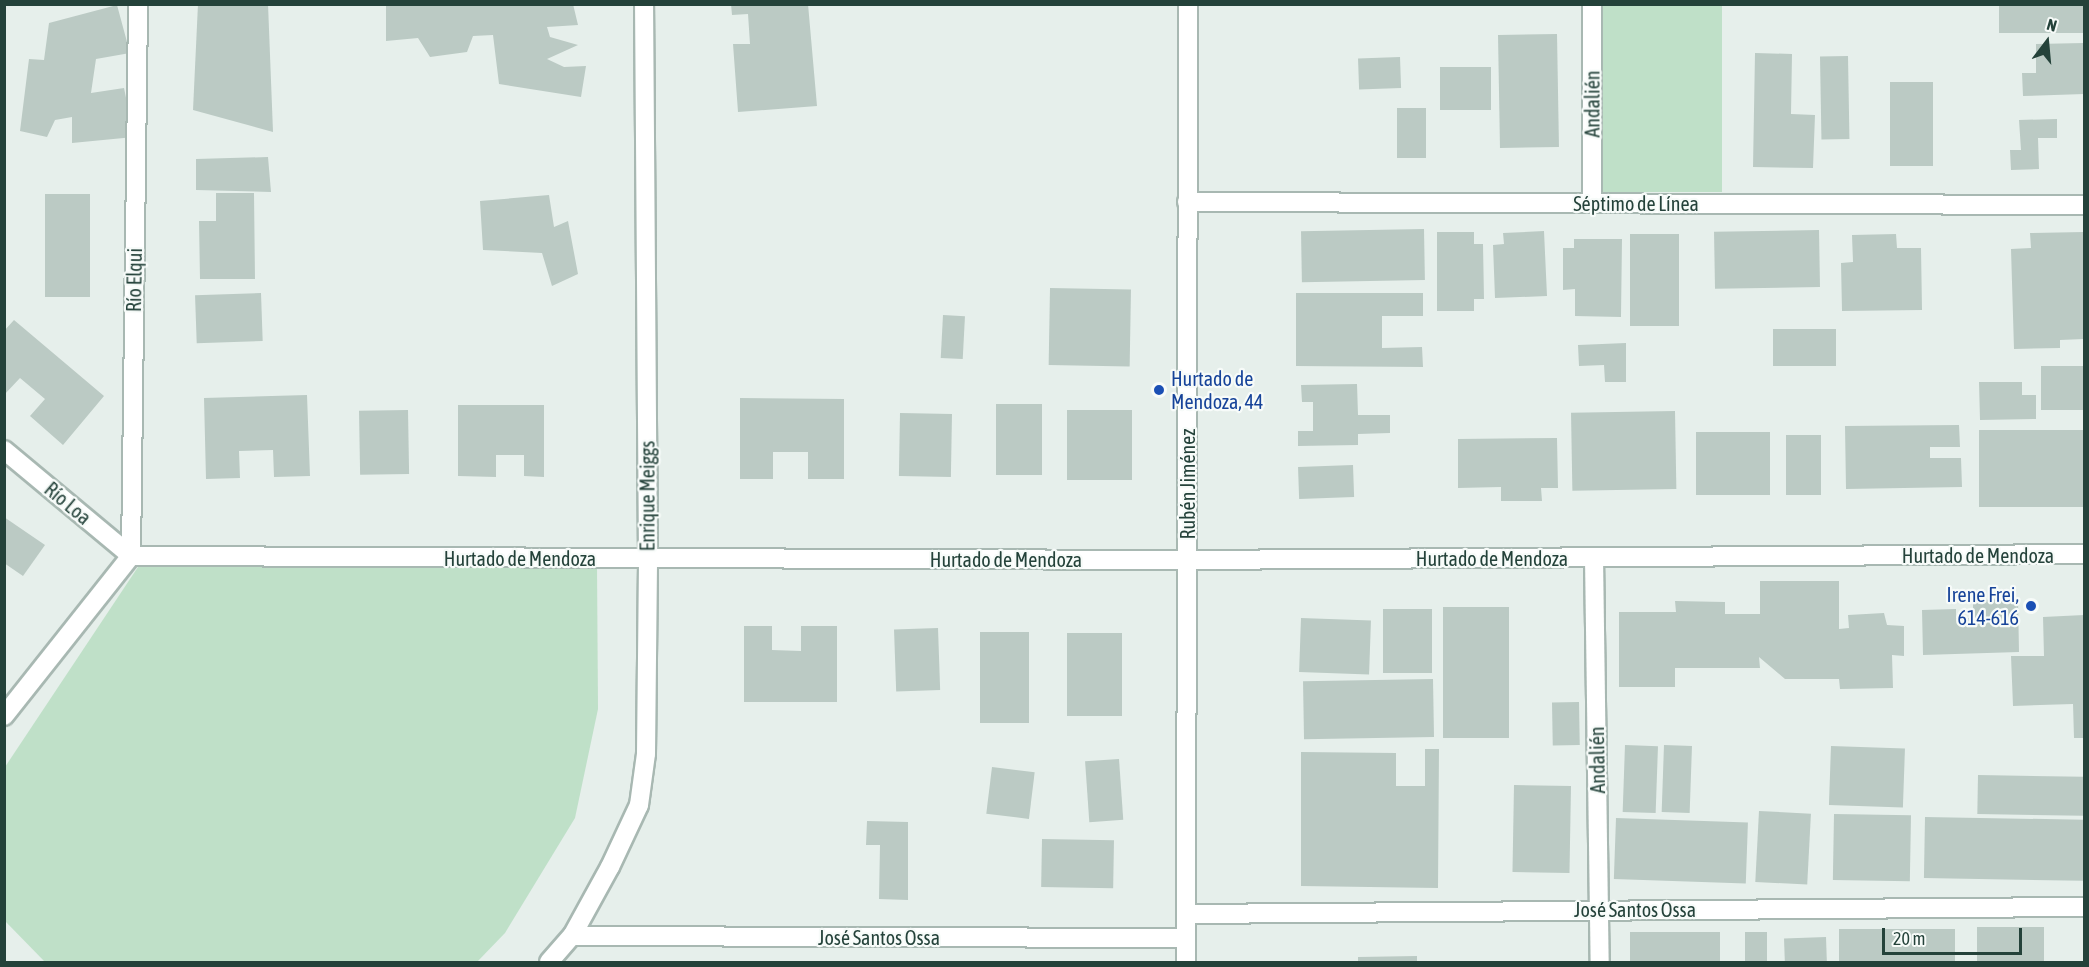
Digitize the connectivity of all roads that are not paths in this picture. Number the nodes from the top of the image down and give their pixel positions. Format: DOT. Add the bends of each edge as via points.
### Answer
graph roads {
  1 [pos="138,4"];
  2 [pos="644,4"];
  3 [pos="1188,4"];
  4 [pos="1592,4"];
  5 [pos="1187,202"];
  6 [pos="1592,203"];
  7 [pos="2085,205"];
  8 [pos="4,450"];
  9 [pos="2085,554"];
  10 [pos="130,556"];
  11 [pos="1594,557"];
  12 [pos="648,558"];
  13 [pos="1187,560"];
  14 [pos="4,716"];
  15 [pos="2085,907"];
  16 [pos="1600,909"];
  17 [pos="1186,914"];
  18 [pos="572,936"];
  19 [pos="1186,938"];
  20 [pos="549,963"];
  21 [pos="1186,963"];
  22 [pos="1600,963"];
  1 -- 10 [label="street, Río Elqui"];
  2 -- 12 [label="street, Enrique Meiggs"];
  3 -- 5 [label="street, Rubén Jiménez"];
  4 -- 6 [label="street, Andalién"];
  5 -- 6 [label="street, Séptimo de Línea"];
  5 -- 13 [label="street, Rubén Jiménez"];
  6 -- 7 [label="street, Séptimo de Línea"];
  8 -- 10 [label="street, Río Loa"];
  9 -- 11 [label="street, Hurtado de Mendoza"];
  10 -- 12 [label="street, Hurtado de Mendoza"];
  10 -- 14 [label="street"];
  11 -- 13 [label="street, Hurtado de Mendoza"];
  11 -- 16 [label="street, Andalién"];
  12 -- 13 [label="street, Hurtado de Mendoza"];
  12 -- 18 [label="street, Enrique Meiggs" via="646,754 639,805"];
  13 -- 17 [label="street, Rubén Jiménez"];
  15 -- 16 [label="street, José Santos Ossa"];
  16 -- 17 [label="street, José Santos Ossa"];
  16 -- 22 [label="street, Andalién"];
  17 -- 19 [label="street, Rubén Jiménez"];
  18 -- 19 [label="street, José Santos Ossa"];
  18 -- 20 [label="street, Enrique Meiggs"];
  19 -- 21 [label="street, Rubén Jiménez"];
}
